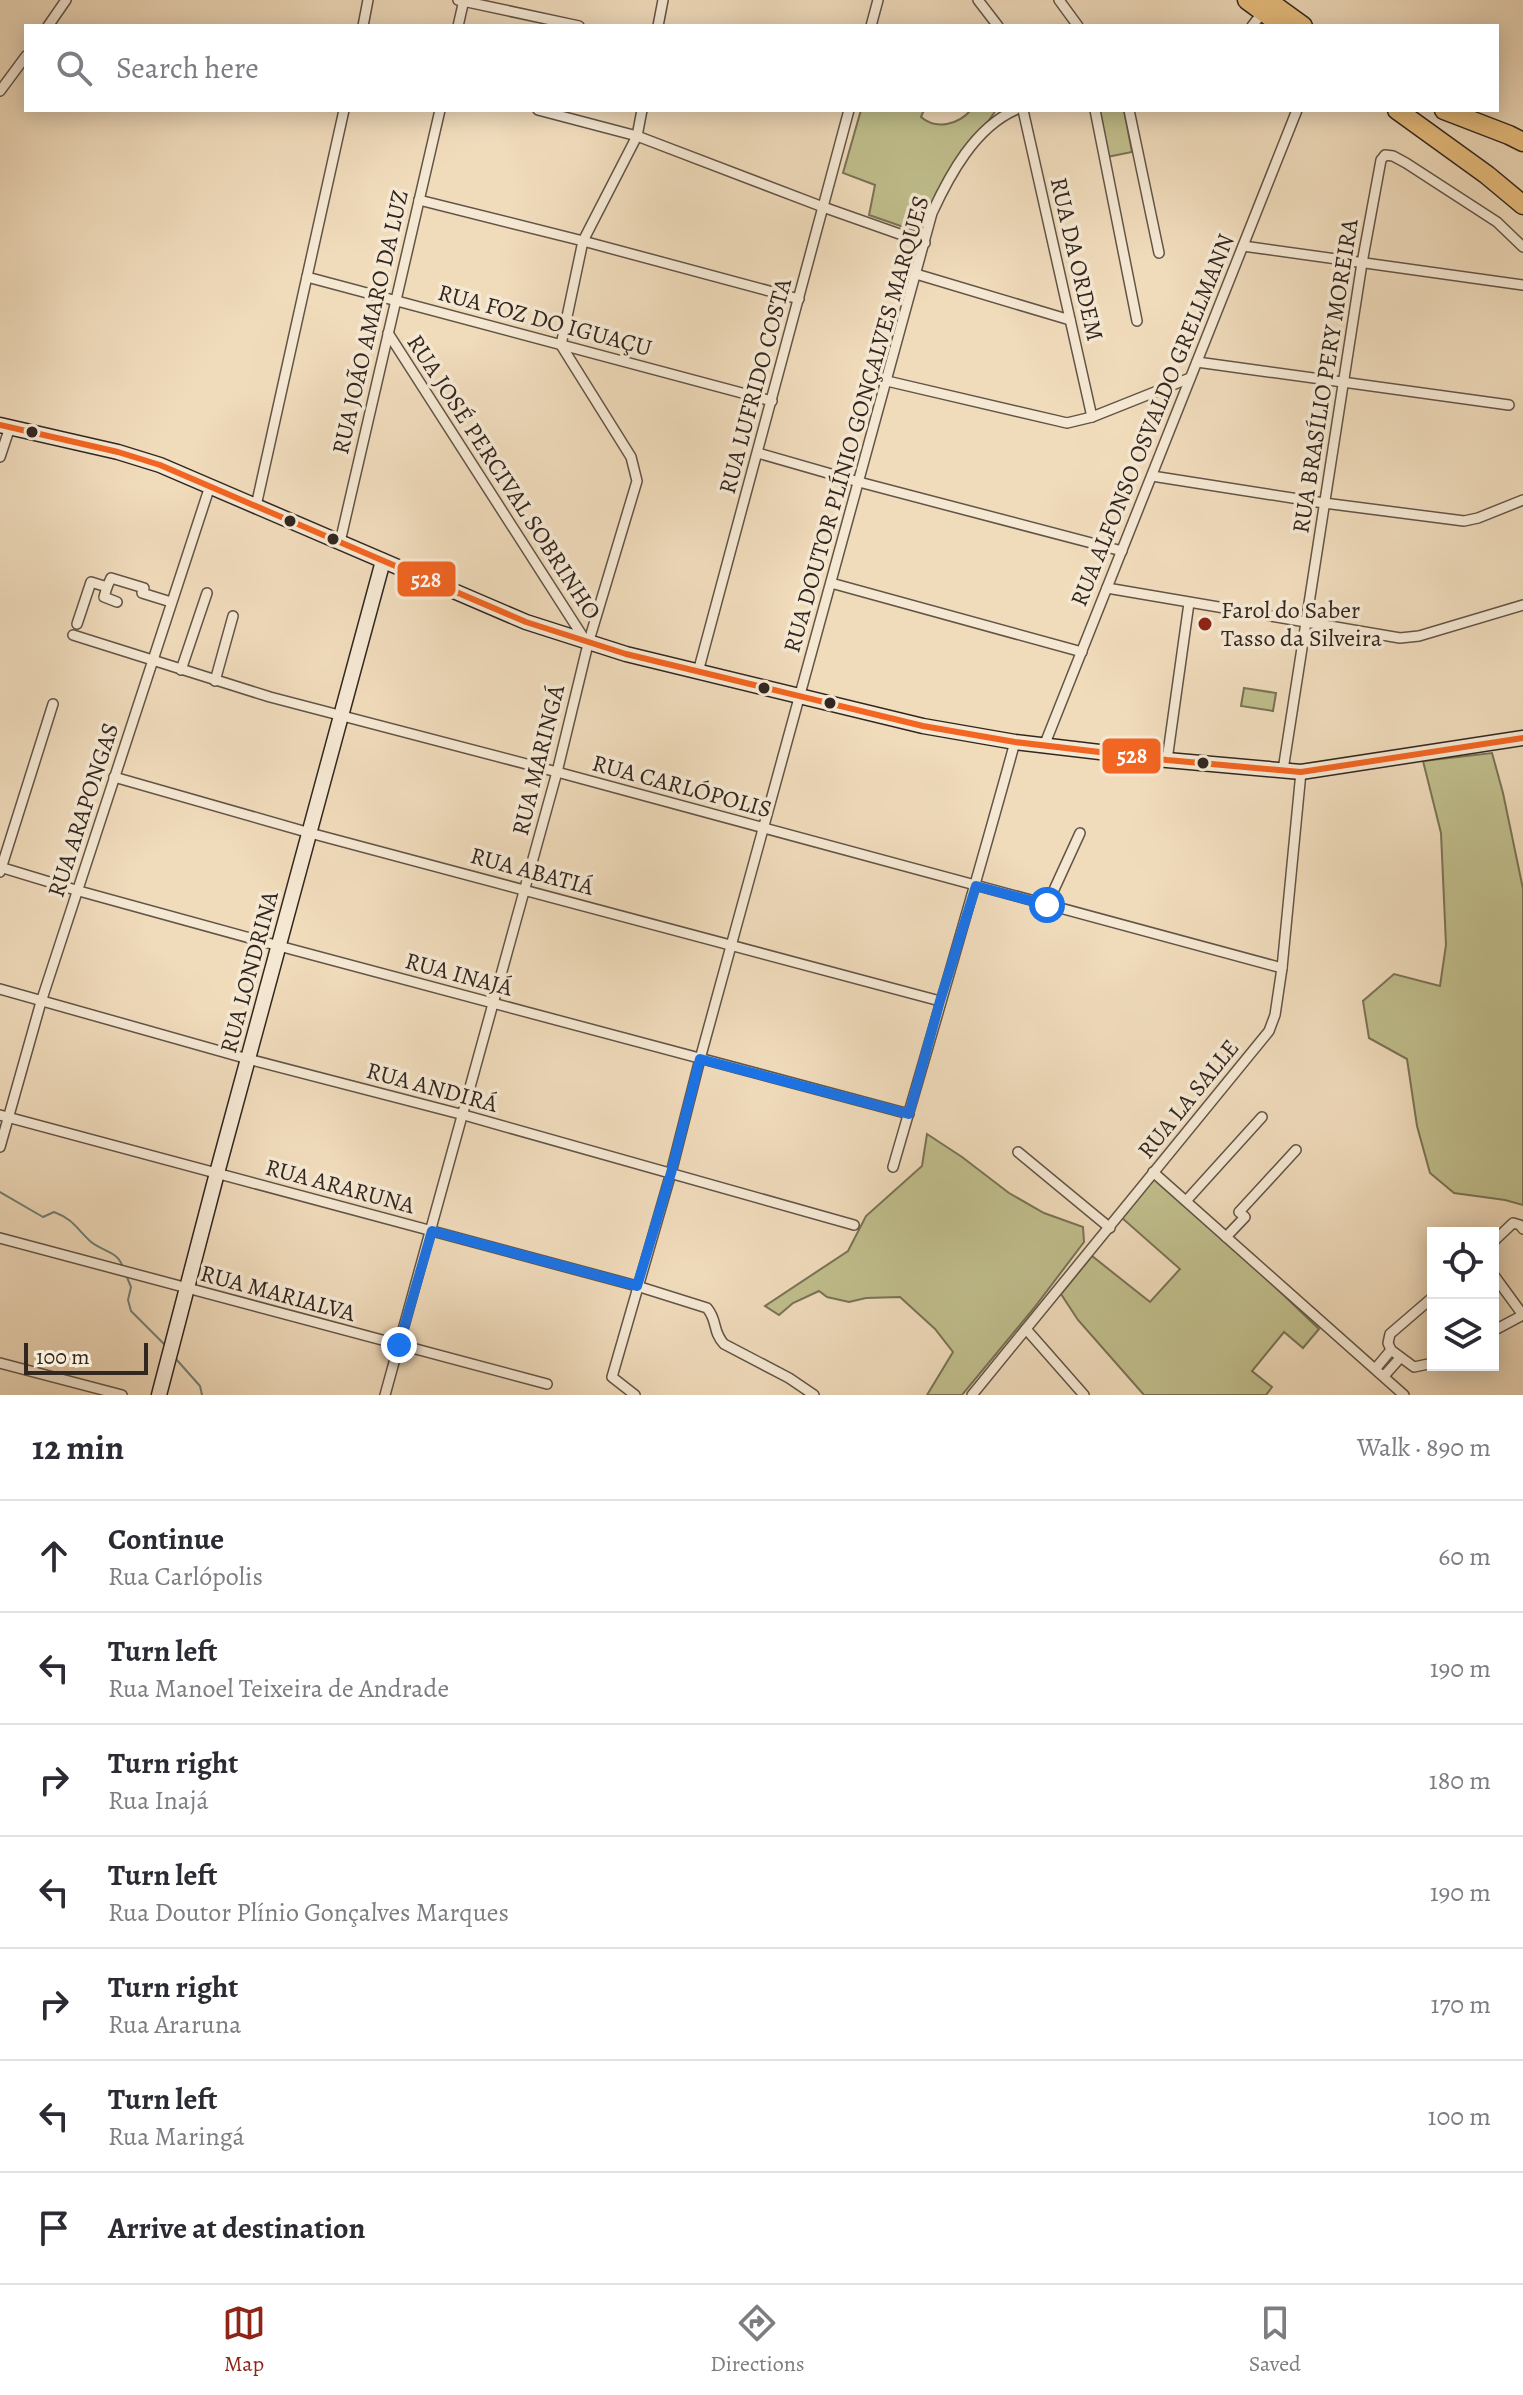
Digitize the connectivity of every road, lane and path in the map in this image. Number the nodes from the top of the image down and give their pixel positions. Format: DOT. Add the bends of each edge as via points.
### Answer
graph roads {
  1 [pos="66,0"];
  2 [pos="368,0"];
  3 [pos="462,0"];
  4 [pos="663,0"];
  5 [pos="878,0"];
  6 [pos="978,0"];
  7 [pos="1059,0"];
  8 [pos="1247,0"];
  9 [pos="1261,13"];
  10 [pos="49,24"];
  11 [pos="363,24"];
  12 [pos="458,24"];
  13 [pos="570,24"];
  14 [pos="658,24"];
  15 [pos="872,24"];
  16 [pos="996,24"];
  17 [pos="1077,24"];
  18 [pos="1279,24"];
  19 [pos="1297,24"];
  20 [pos="24,59"];
  21 [pos="0,91"];
  22 [pos="344,112"];
  23 [pos="440,112"];
  24 [pos="546,112"];
  25 [pos="642,112"];
  26 [pos="848,112"];
  27 [pos="1011,112"];
  28 [pos="1023,112"];
  29 [pos="1095,112"];
  30 [pos="1129,112"];
  31 [pos="1296,112"];
  32 [pos="1400,112"];
  33 [pos="1420,112"];
  34 [pos="1449,112"];
  35 [pos="637,136"];
  36 [pos="1523,142"];
  37 [pos="1523,189"];
  38 [pos="419,200"];
  39 [pos="1523,205"];
  40 [pos="823,207"];
  41 [pos="583,241"];
  42 [pos="925,243"];
  43 [pos="1243,246"];
  44 [pos="1523,247"];
  45 [pos="1159,253"];
  46 [pos="1362,263"];
  47 [pos="916,274"];
  48 [pos="307,277"];
  49 [pos="1523,285"];
  50 [pos="799,299"];
  51 [pos="395,301"];
  52 [pos="1070,320"];
  53 [pos="1137,321"];
  54 [pos="388,333"];
  55 [pos="561,345"];
  56 [pos="1197,362"];
  57 [pos="1190,378"];
  58 [pos="887,381"];
  59 [pos="1343,382"];
  60 [pos="772,401"];
  61 [pos="1509,405"];
  62 [pos="1092,417"];
  63 [pos="5,426"];
  64 [pos="758,453"];
  65 [pos="0,457"];
  66 [pos="1152,476"];
  67 [pos="859,482"];
  68 [pos="210,486"];
  69 [pos="1523,500"];
  70 [pos="1324,503"];
  71 [pos="256,506"];
  72 [pos="340,542"];
  73 [pos="1122,551"];
  74 [pos="383,561"];
  75 [pos="831,583"];
  76 [pos="107,587"];
  77 [pos="1107,588"];
  78 [pos="207,593"];
  79 [pos="117,602"];
  80 [pos="171,602"];
  81 [pos="1189,603"];
  82 [pos="1523,605"];
  83 [pos="233,616"];
  84 [pos="77,624"];
  85 [pos="1305,624"];
  86 [pos="73,635"];
  87 [pos="588,643"];
  88 [pos="1082,652"];
  89 [pos="152,661"];
  90 [pos="181,670"];
  91 [pos="698,672"];
  92 [pos="215,681"];
  93 [pos="800,697"];
  94 [pos="53,704"];
  95 [pos="342,716"];
  96 [pos="1523,738"];
  97 [pos="1015,742"];
  98 [pos="1044,746"];
  99 [pos="1167,760"];
  100 [pos="1283,770"];
  101 [pos="557,772"];
  102 [pos="1301,772"];
  103 [pos="114,777"];
  104 [pos="764,829"];
  105 [pos="310,833"];
  106 [pos="1080,833"];
  107 [pos="1,869"];
  108 [pos="976,886"];
  109 [pos="525,889"];
  110 [pos="79,891"];
  111 [pos="1047,905"];
  112 [pos="732,945"];
  113 [pos="279,946"];
  114 [pos="1282,968"];
  115 [pos="0,989"];
  116 [pos="940,1001"];
  117 [pos="41,1002"];
  118 [pos="494,1004"];
  119 [pos="248,1059"];
  120 [pos="700,1059"];
  121 [pos="909,1114"];
  122 [pos="464,1115"];
  123 [pos="4,1116"];
  124 [pos="1262,1117"];
  125 [pos="0,1147"];
  126 [pos="1296,1150"];
  127 [pos="1018,1152"];
  128 [pos="893,1167"];
  129 [pos="1153,1172"];
  130 [pos="217,1173"];
  131 [pos="671,1173"];
  132 [pos="1186,1201"];
  133 [pos="854,1225"];
  134 [pos="1110,1228"];
  135 [pos="1523,1229"];
  136 [pos="432,1231"];
  137 [pos="1499,1236"];
  138 [pos="1226,1237"];
  139 [pos="0,1238"];
  140 [pos="1499,1282"];
  141 [pos="637,1286"];
  142 [pos="187,1290"];
  143 [pos="1431,1299"];
  144 [pos="1523,1315"];
  145 [pos="1499,1328"];
  146 [pos="1026,1329"];
  147 [pos="399,1345"];
  148 [pos="1391,1350"];
  149 [pos="1400,1358"];
  150 [pos="0,1363"];
  151 [pos="1427,1364"];
  152 [pos="1376,1368"];
  153 [pos="1384,1376"];
  154 [pos="547,1384"];
  155 [pos="122,1395"];
  156 [pos="159,1395"];
  157 [pos="385,1395"];
  158 [pos="635,1395"];
  159 [pos="814,1395"];
  160 [pos="972,1395"];
  161 [pos="1084,1395"];
  162 [pos="1404,1395"];
  1 -- 10 [label="street"];
  2 -- 11 [label="street"];
  3 -- 12 [label="street"];
  3 -- 13 [label="street"];
  4 -- 14 [label="street"];
  5 -- 15 [label="street"];
  6 -- 16 [label="street"];
  7 -- 17 [label="street"];
  8 -- 9 [label="highway"];
  9 -- 18 [label="highway"];
  9 -- 19 [label="highway"];
  20 -- 21 [label="street"];
  22 -- 48 [label="street"];
  23 -- 38 [label="street, RUA JOÃO AMARO DA LUZ"];
  24 -- 35 [label="street"];
  25 -- 35 [label="street"];
  26 -- 40 [label="street, RUA LUFRIDO COSTA"];
  27 -- 42 [label="street, RUA DOUTOR PLÍNIO GONÇALVES MARQUES" via="987,129 946,182"];
  28 -- 52 [label="street, RUA DA ORDEM"];
  29 -- 53 [label="street"];
  30 -- 45 [label="street"];
  31 -- 43 [label="street, RUA ALFONSO OSVALDO GRELLMANN"];
  32 -- 39 [label="highway"];
  33 -- 37 [label="highway"];
  34 -- 36 [label="highway"];
  35 -- 40 [label="street"];
  35 -- 41 [label="street"];
  38 -- 41 [label="street"];
  38 -- 51 [label="street, RUA JOÃO AMARO DA LUZ"];
  40 -- 42 [label="street"];
  40 -- 50 [label="street, RUA LUFRIDO COSTA"];
  41 -- 50 [label="street"];
  41 -- 55 [label="street"];
  42 -- 47 [label="street, RUA DOUTOR PLÍNIO GONÇALVES MARQUES"];
  43 -- 46 [label="street"];
  43 -- 56 [label="street, RUA ALFONSO OSVALDO GRELLMANN"];
  44 -- 46 [label="street, RUA BRASÍLIO PERY MOREIRA" via="1480,210 1385,155"];
  46 -- 49 [label="street"];
  46 -- 59 [label="street, RUA BRASÍLIO PERY MOREIRA"];
  47 -- 52 [label="street"];
  47 -- 58 [label="street, RUA DOUTOR PLÍNIO GONÇALVES MARQUES"];
  48 -- 51 [label="street, RUA FOZ DO IGUAÇU"];
  48 -- 71 [label="street"];
  50 -- 60 [label="street, RUA LUFRIDO COSTA"];
  51 -- 54 [label="street, RUA JOÃO AMARO DA LUZ"];
  51 -- 55 [label="street, RUA FOZ DO IGUAÇU"];
  52 -- 62 [label="street, RUA DA ORDEM"];
  54 -- 72 [label="street, RUA JOÃO AMARO DA LUZ"];
  54 -- 87 [label="street, RUA JOSÉ PERCIVAL SOBRINHO"];
  55 -- 60 [label="street, RUA FOZ DO IGUAÇU"];
  55 -- 87 [label="street, RUA MARINGÁ" via="631,457 637,481"];
  56 -- 57 [label="street, RUA ALFONSO OSVALDO GRELLMANN"];
  56 -- 59 [label="street"];
  57 -- 62 [label="street"];
  57 -- 66 [label="street, RUA ALFONSO OSVALDO GRELLMANN"];
  58 -- 62 [label="street" via="1067,423"];
  58 -- 67 [label="street, RUA DOUTOR PLÍNIO GONÇALVES MARQUES"];
  59 -- 61 [label="street"];
  59 -- 70 [label="street, RUA BRASÍLIO PERY MOREIRA"];
  60 -- 64 [label="street, RUA LUFRIDO COSTA"];
  63 -- 65 [label="street"];
  63 -- 68 [label="main road" via="137,457"];
  64 -- 67 [label="street"];
  64 -- 91 [label="street, RUA LUFRIDO COSTA"];
  66 -- 70 [label="street"];
  66 -- 73 [label="street, RUA ALFONSO OSVALDO GRELLMANN"];
  67 -- 73 [label="street"];
  67 -- 75 [label="street, RUA DOUTOR PLÍNIO GONÇALVES MARQUES"];
  68 -- 71 [label="main road"];
  68 -- 80 [label="street, RUA ARAPONGAS"];
  69 -- 70 [label="street" via="1464,521"];
  70 -- 85 [label="street, RUA BRASÍLIO PERY MOREIRA"];
  71 -- 72 [label="main road"];
  72 -- 74 [label="main road"];
  73 -- 77 [label="street, RUA ALFONSO OSVALDO GRELLMANN"];
  74 -- 87 [label="main road" via="514,618"];
  74 -- 95 [label="main road, RUA LONDRINA"];
  75 -- 88 [label="street"];
  75 -- 93 [label="street, RUA DOUTOR PLÍNIO GONÇALVES MARQUES"];
  76 -- 79 [label="street" via="104,597"];
  76 -- 80 [label="street" via="111,578"];
  76 -- 84 [label="street" via="91,582"];
  77 -- 81 [label="street"];
  77 -- 88 [label="street, RUA ALFONSO OSVALDO GRELLMANN"];
  78 -- 90 [label="street"];
  80 -- 89 [label="street, RUA ARAPONGAS"];
  81 -- 85 [label="street"];
  81 -- 99 [label="street"];
  82 -- 85 [label="street" via="1400,638"];
  83 -- 92 [label="street"];
  85 -- 100 [label="street, RUA BRASÍLIO PERY MOREIRA"];
  86 -- 89 [label="street, RUA CARLÓPOLIS"];
  87 -- 91 [label="main road"];
  87 -- 101 [label="street, RUA MARINGÁ"];
  88 -- 98 [label="street, RUA ALFONSO OSVALDO GRELLMANN"];
  89 -- 90 [label="street, RUA CARLÓPOLIS"];
  89 -- 103 [label="street, RUA ARAPONGAS"];
  90 -- 92 [label="street, RUA CARLÓPOLIS"];
  91 -- 93 [label="main road"];
  92 -- 95 [label="street, RUA CARLÓPOLIS"];
  93 -- 97 [label="main road"];
  93 -- 104 [label="street, RUA DOUTOR PLÍNIO GONÇALVES MARQUES"];
  94 -- 107 [label="street"];
  95 -- 101 [label="street, RUA CARLÓPOLIS"];
  95 -- 105 [label="main road, RUA LONDRINA"];
  96 -- 102 [label="main road"];
  97 -- 98 [label="main road"];
  97 -- 108 [label="street"];
  98 -- 99 [label="main road"];
  99 -- 100 [label="main road"];
  100 -- 102 [label="main road"];
  101 -- 104 [label="street, RUA CARLÓPOLIS"];
  101 -- 109 [label="street, RUA MARINGÁ"];
  102 -- 114 [label="street, RUA LA SALLE"];
  103 -- 105 [label="street, RUA ABATIÁ"];
  103 -- 110 [label="street, RUA ARAPONGAS"];
  104 -- 108 [label="street, RUA CARLÓPOLIS"];
  104 -- 112 [label="street, RUA DOUTOR PLÍNIO GONÇALVES MARQUES"];
  105 -- 109 [label="street, RUA ABATIÁ"];
  105 -- 113 [label="main road, RUA LONDRINA"];
  106 -- 111 [label="street"];
  107 -- 110 [label="street, RUA INAJÁ"];
  108 -- 111 [label="street, RUA CARLÓPOLIS"];
  108 -- 116 [label="street"];
  109 -- 112 [label="street, RUA ABATIÁ"];
  109 -- 118 [label="street, RUA MARINGÁ"];
  110 -- 113 [label="street, RUA INAJÁ"];
  110 -- 117 [label="street, RUA ARAPONGAS"];
  111 -- 114 [label="street, RUA CARLÓPOLIS"];
  112 -- 116 [label="street, RUA ABATIÁ"];
  112 -- 120 [label="street, RUA DOUTOR PLÍNIO GONÇALVES MARQUES"];
  113 -- 118 [label="street, RUA INAJÁ"];
  113 -- 119 [label="main road, RUA LONDRINA"];
  114 -- 129 [label="street, RUA LA SALLE" via="1269,1031"];
  115 -- 117 [label="street, RUA ANDIRÁ"];
  116 -- 121 [label="street"];
  117 -- 119 [label="street, RUA ANDIRÁ"];
  117 -- 123 [label="street, RUA ARAPONGAS"];
  118 -- 120 [label="street, RUA INAJÁ"];
  118 -- 122 [label="street, RUA MARINGÁ"];
  119 -- 122 [label="street, RUA ANDIRÁ"];
  119 -- 130 [label="main road, RUA LONDRINA"];
  120 -- 121 [label="street, RUA INAJÁ"];
  120 -- 131 [label="street, RUA DOUTOR PLÍNIO GONÇALVES MARQUES"];
  121 -- 128 [label="street"];
  122 -- 131 [label="street, RUA ANDIRÁ"];
  122 -- 136 [label="street, RUA MARINGÁ"];
  123 -- 125 [label="street, RUA ARAPONGAS"];
  123 -- 130 [label="street, RUA ARARUNA"];
  124 -- 132 [label="street"];
  126 -- 138 [label="street" via="1239,1212 1245,1217"];
  127 -- 134 [label="street"];
  129 -- 132 [label="street"];
  129 -- 134 [label="street, RUA LA SALLE"];
  130 -- 136 [label="street, RUA ARARUNA"];
  130 -- 142 [label="main road, RUA LONDRINA"];
  131 -- 133 [label="street, RUA ANDIRÁ"];
  131 -- 141 [label="street, RUA DOUTOR PLÍNIO GONÇALVES MARQUES"];
  132 -- 138 [label="street"];
  134 -- 146 [label="street, RUA LA SALLE"];
  135 -- 137 [label="street" via="1513,1223"];
  136 -- 141 [label="street, RUA ARARUNA"];
  136 -- 147 [label="street, RUA MARINGÁ"];
  138 -- 152 [label="street"];
  139 -- 142 [label="street, RUA MARIALVA"];
  140 -- 144 [label="street"];
  141 -- 158 [label="street, RUA DOUTOR PLÍNIO GONÇALVES MARQUES" via="612,1377"];
  141 -- 159 [label="street, RUA ARARUNA" via="707,1308 724,1344"];
  142 -- 147 [label="street, RUA MARIALVA"];
  142 -- 156 [label="main road, RUA LONDRINA"];
  143 -- 148 [label="street" via="1390,1334"];
  144 -- 145 [label="street"];
  146 -- 160 [label="street, RUA LA SALLE"];
  146 -- 161 [label="street"];
  147 -- 154 [label="street, RUA MARIALVA"];
  147 -- 157 [label="street, RUA MARINGÁ"];
  148 -- 149 [label="street"];
  148 -- 152 [label="street"];
  149 -- 151 [label="street" via="1414,1367"];
  149 -- 153 [label="street"];
  150 -- 155 [label="street"];
  152 -- 153 [label="street"];
  153 -- 162 [label="street"];
}
